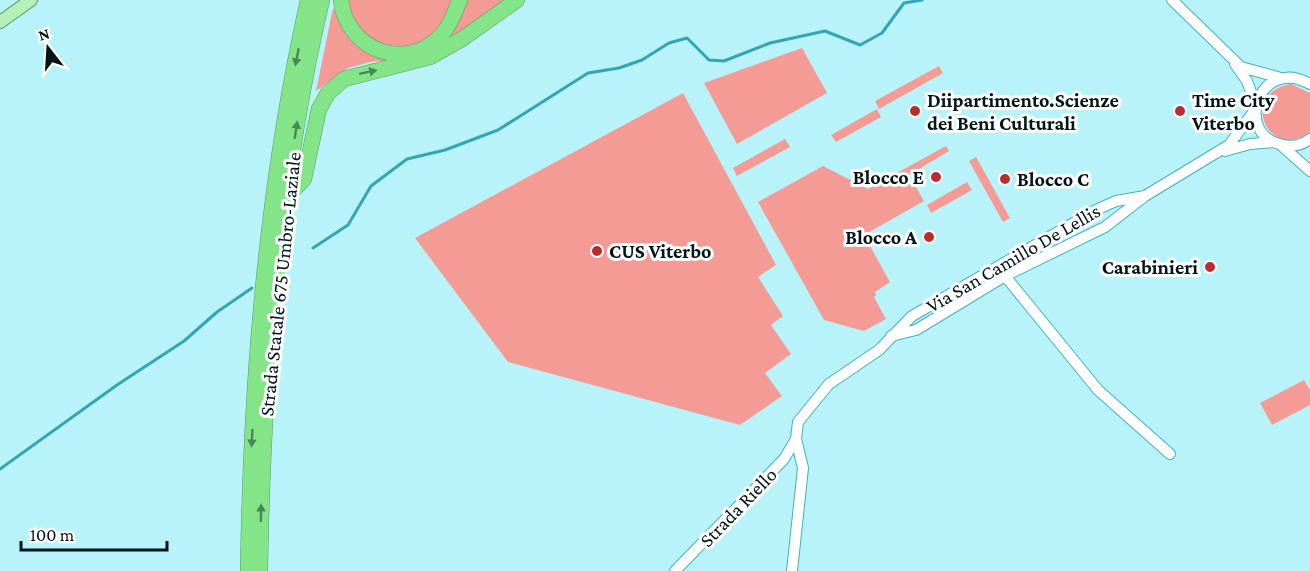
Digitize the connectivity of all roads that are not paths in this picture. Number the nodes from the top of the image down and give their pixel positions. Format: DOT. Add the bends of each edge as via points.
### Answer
graph roads {
  1 [pos="31,0"];
  2 [pos="309,0"];
  3 [pos="322,0"];
  4 [pos="341,0"];
  5 [pos="460,0"];
  6 [pos="517,0"];
  7 [pos="1172,0"];
  8 [pos="0,22"];
  9 [pos="1233,62"];
  10 [pos="1283,78"];
  11 [pos="1307,80"];
  12 [pos="1256,108"];
  13 [pos="1310,139"];
  14 [pos="1277,143"];
  15 [pos="1213,156"];
  16 [pos="1310,171"];
  17 [pos="1145,196"];
  18 [pos="285,199"];
  19 [pos="1005,276"];
  20 [pos="889,336"];
  21 [pos="796,437"];
  22 [pos="1170,454"];
  23 [pos="248,571"];
  24 [pos="260,571"];
  25 [pos="675,571"];
  26 [pos="792,571"];
  1 -- 8 [label="main road"];
  2 -- 23 [label="highway, Strada Statale 675 Umbro-Laziale, one-way" via="280,148 265,265 249,485"];
  18 -- 3 [label="highway, Strada Statale 675 Umbro-Laziale, one-way"];
  4 -- 5 [label="highway" via="346,21 369,48 402,55 428,46 443,33"];
  18 -- 6 [label="highway, one-way" via="304,179 319,109 328,93 344,79 430,57"];
  7 -- 9 [label="street"];
  9 -- 10 [label="street"];
  9 -- 12 [label="street" via="1246,81"];
  10 -- 11 [label="street"];
  10 -- 12 [label="street, Via San Camillo De Lellis" via="1262,90"];
  12 -- 14 [label="street" via="1259,127"];
  12 -- 15 [label="street, Via San Camillo De Lellis" via="1236,138"];
  13 -- 14 [label="street, Via San Camillo De Lellis" via="1297,146"];
  14 -- 15 [label="street, Via San Camillo De Lellis" via="1241,145"];
  14 -- 16 [label="street"];
  15 -- 17 [label="street, Via San Camillo De Lellis"];
  17 -- 19 [label="street, Via San Camillo De Lellis" via="1105,227"];
  17 -- 20 [label="street, Via San Camillo De Lellis" via="1116,201 1096,210 912,316"];
  24 -- 18 [label="highway, Strada Statale 675 Umbro-Laziale, one-way" via="270,347"];
  19 -- 20 [label="street, Via San Camillo De Lellis" via="916,330"];
  19 -- 22 [label="street" via="1098,390"];
  20 -- 21 [label="street, Via San Camillo De Lellis" via="879,350 829,384 798,422"];
  21 -- 25 [label="street, Strada Riello" via="784,459"];
  21 -- 26 [label="street, Strada Riello" via="803,468"];
}
